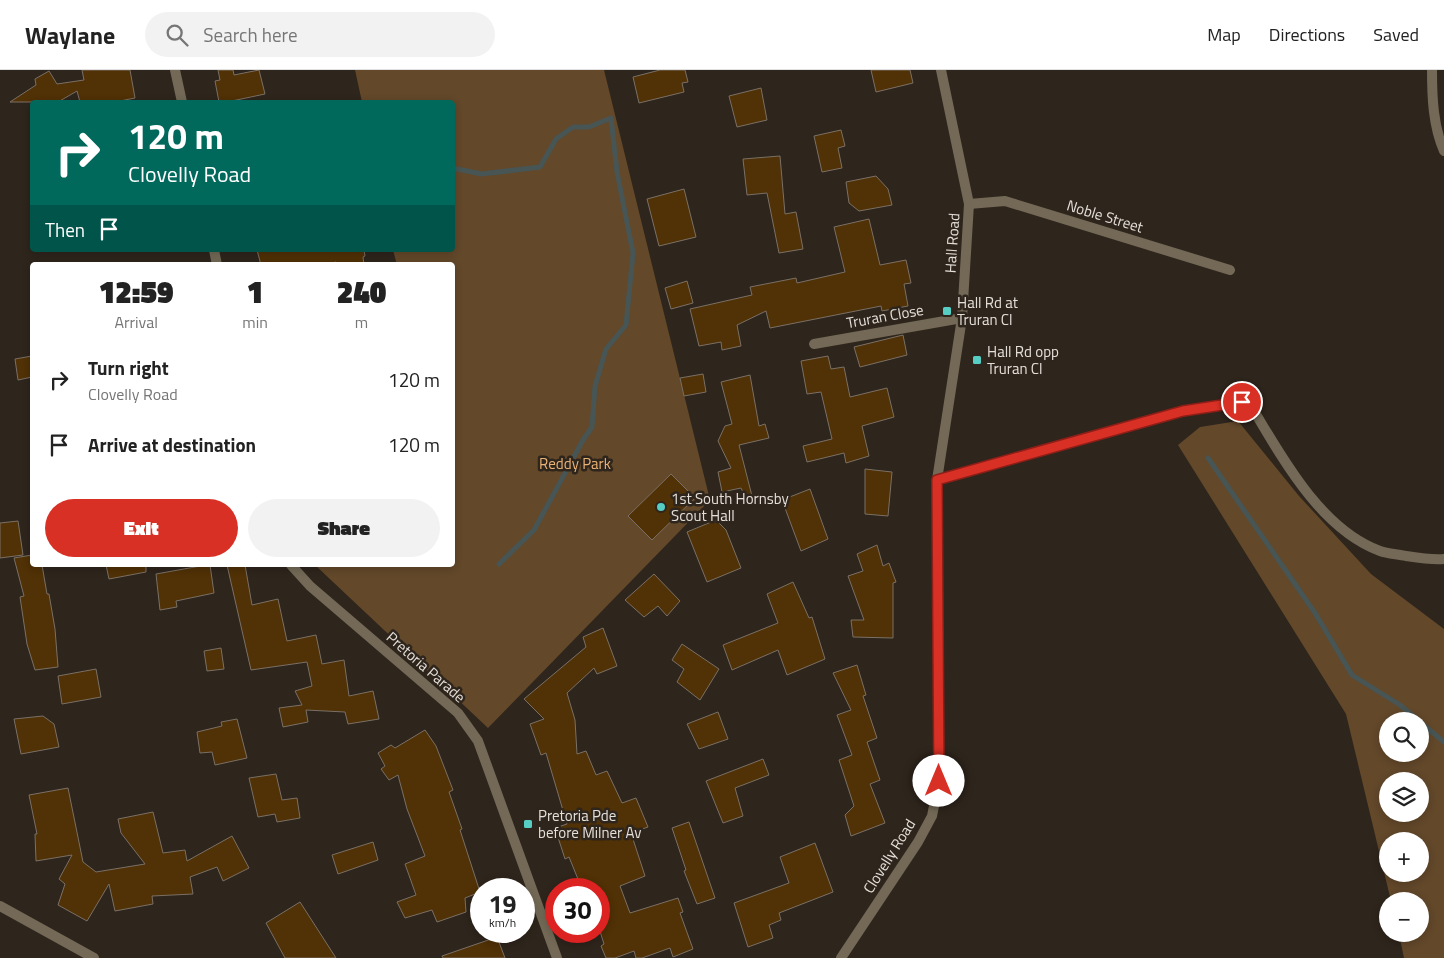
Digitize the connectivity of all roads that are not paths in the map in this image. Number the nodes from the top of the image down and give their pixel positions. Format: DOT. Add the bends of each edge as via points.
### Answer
graph roads {
  1 [pos="175,70"];
  2 [pos="941,70"];
  3 [pos="1432,70"];
  4 [pos="182,100"];
  5 [pos="1444,151"];
  6 [pos="969,204"];
  7 [pos="1230,270"];
  8 [pos="962,318"];
  9 [pos="814,344"];
  10 [pos="937,480"];
  11 [pos="1444,559"];
  12 [pos="293,567"];
  13 [pos="0,906"];
  14 [pos="94,958"];
  15 [pos="557,958"];
  16 [pos="841,958"];
  1 -- 4 [label="street"];
  2 -- 6 [label="street, Hall Road"];
  3 -- 5 [label="street" via="1438,136"];
  6 -- 7 [label="street, Noble Street" via="1005,201"];
  6 -- 8 [label="street, Hall Road"];
  8 -- 9 [label="street, Truran Close"];
  8 -- 10 [label="street, Hall Road"];
  10 -- 11 [label="street" via="1183,411 1242,402 1250,404 1306,492 1330,518 1355,538 1380,551 1429,560"];
  10 -- 16 [label="street, Clovelly Road" via="939,781 932,816"];
  12 -- 15 [label="street, Pretoria Parade" via="310,586 458,713 478,741"];
  13 -- 14 [label="street"];
}
